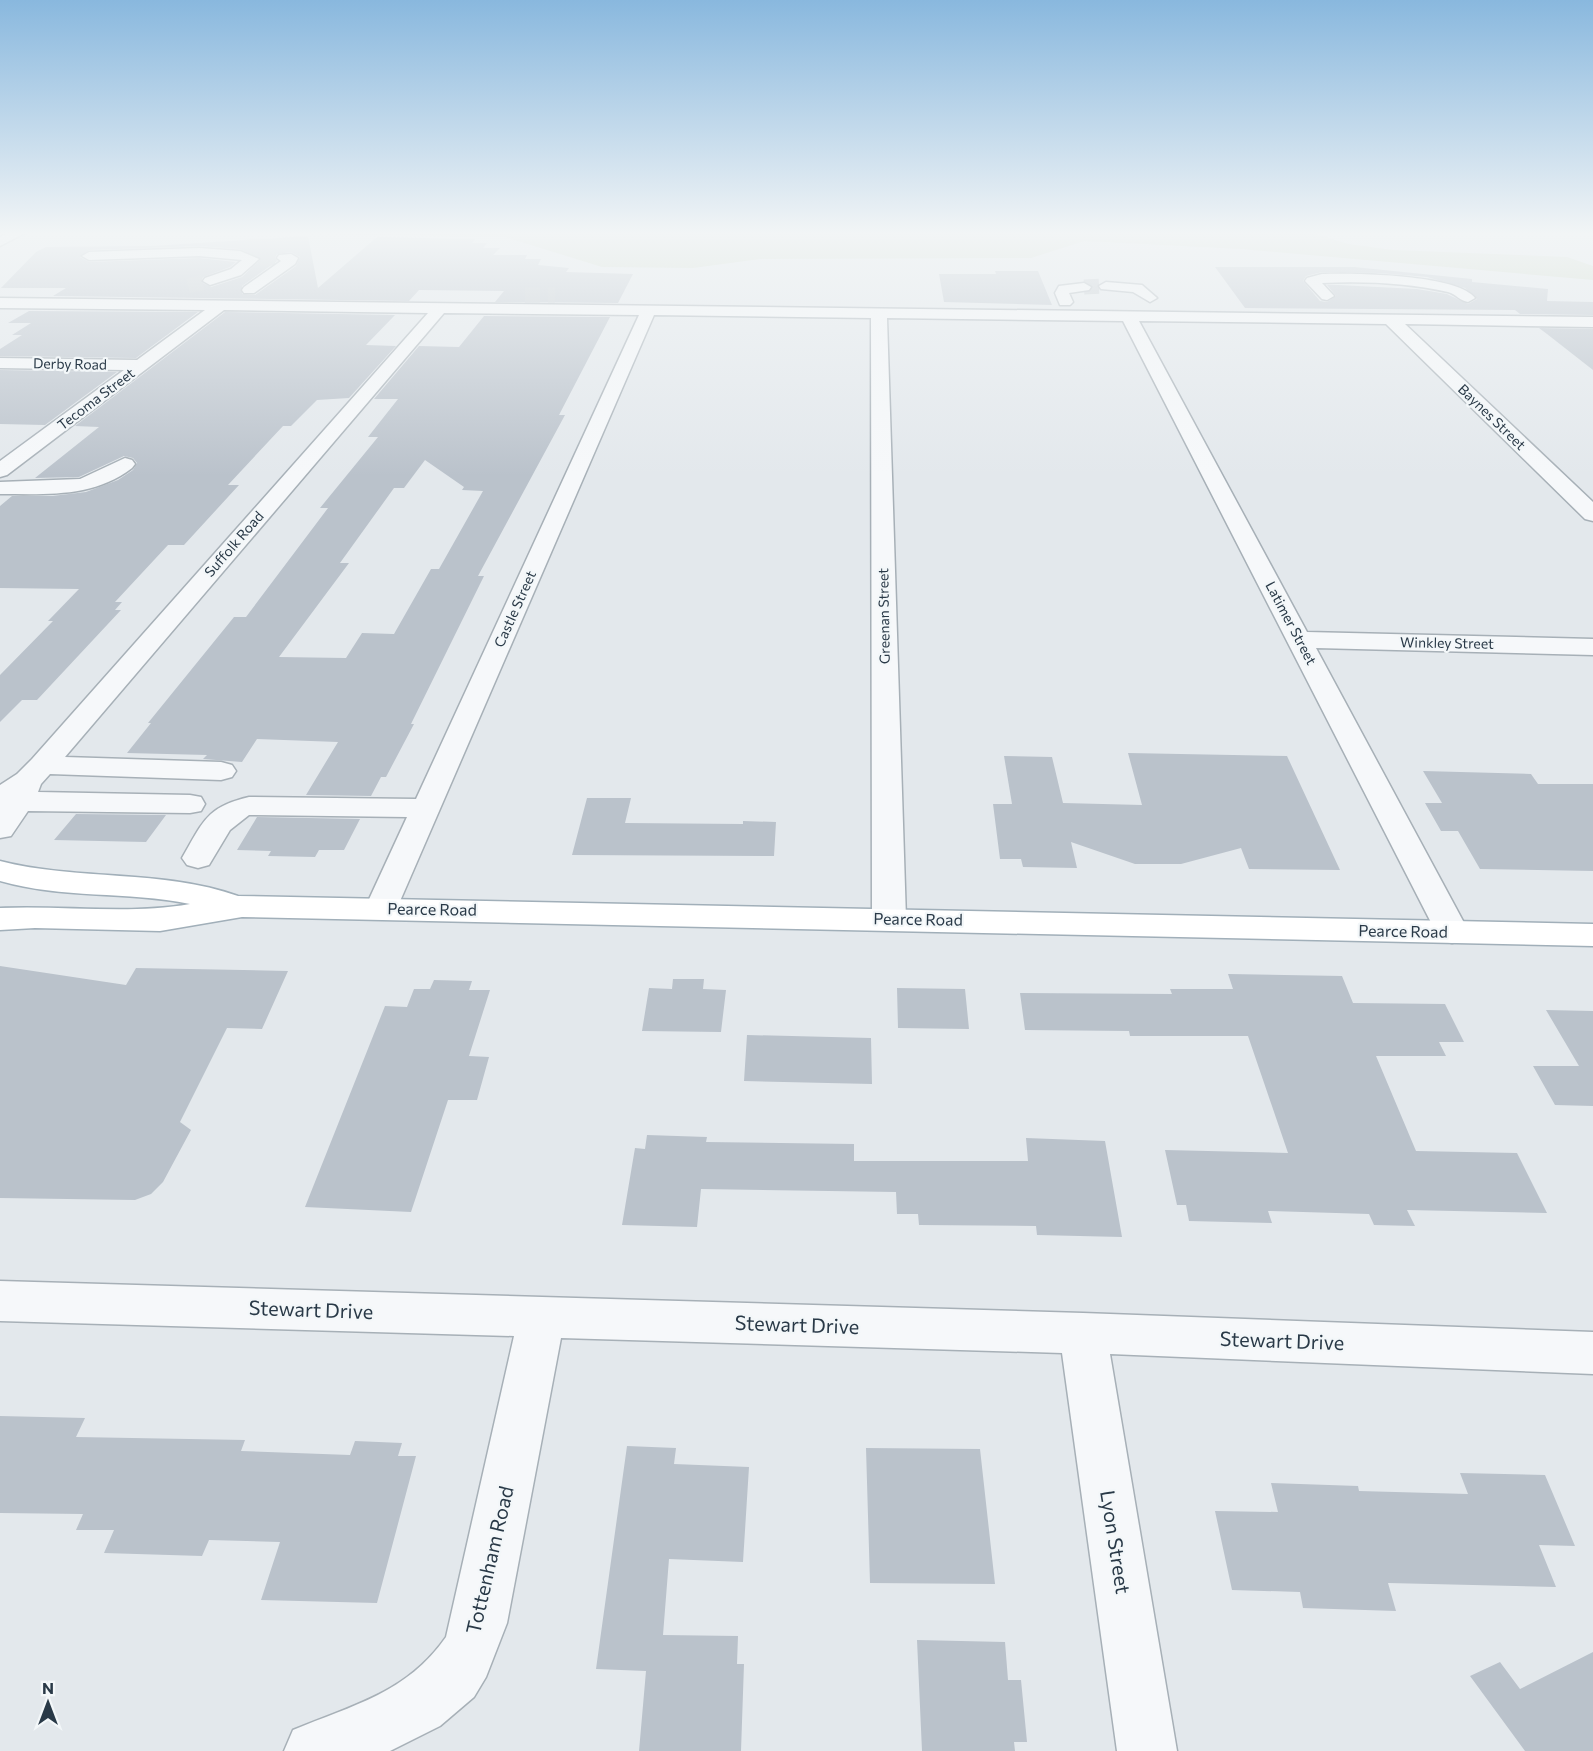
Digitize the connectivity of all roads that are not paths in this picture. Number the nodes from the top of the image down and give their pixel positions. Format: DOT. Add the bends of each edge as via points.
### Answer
graph roads {
  1 [pos="211,313"];
  2 [pos="436,313"];
  3 [pos="656,313"];
  4 [pos="858,313"];
  5 [pos="879,313"];
  6 [pos="1099,313"];
  7 [pos="1128,316"];
  8 [pos="1390,319"];
  9 [pos="1593,322"];
  10 [pos="0,363"];
  11 [pos="141,365"];
  12 [pos="125,464"];
  13 [pos="0,471"];
  14 [pos="76,487"];
  15 [pos="0,488"];
  16 [pos="58,511"];
  17 [pos="1593,514"];
  18 [pos="1300,640"];
  19 [pos="1593,647"];
  20 [pos="221,771"];
  21 [pos="18,790"];
  22 [pos="190,804"];
  23 [pos="425,808"];
  24 [pos="0,829"];
  25 [pos="198,858"];
  26 [pos="0,871"];
  27 [pos="242,906"];
  28 [pos="382,908"];
  29 [pos="889,918"];
  30 [pos="0,920"];
  31 [pos="1452,932"];
  32 [pos="1593,935"];
  33 [pos="0,1301"];
  34 [pos="542,1317"];
  35 [pos="1083,1333"];
  36 [pos="1593,1353"];
  37 [pos="314,1751"];
  38 [pos="1147,1751"];
  1 -- 11 [label="street, Tecoma Street"];
  2 -- 21 [label="street, Suffolk Road"];
  3 -- 23 [label="street, Castle Street"];
  4 -- 5 [label="street"];
  5 -- 29 [label="street, Greenan Street"];
  6 -- 7 [label="street"];
  7 -- 8 [label="street"];
  7 -- 18 [label="street, Latimer Street"];
  8 -- 9 [label="street"];
  8 -- 17 [label="street, Baynes Street"];
  10 -- 11 [label="street, Derby Road"];
  11 -- 13 [label="street, Tecoma Street"];
  12 -- 14 [label="street" via="106,479"];
  14 -- 15 [label="street"];
  14 -- 16 [label="street" via="81,490"];
  18 -- 19 [label="street, Winkley Street"];
  18 -- 31 [label="street, Latimer Street"];
  20 -- 21 [label="street"];
  21 -- 22 [label="street"];
  21 -- 24 [label="street, Suffolk Road"];
  23 -- 25 [label="street" via="233,809 224,815"];
  23 -- 28 [label="street, Castle Street"];
  26 -- 27 [label="main road, Pearce Road" via="70,886 168,890"];
  27 -- 28 [label="main road, Pearce Road"];
  27 -- 30 [label="main road, Pearce Road" via="160,920 35,916"];
  28 -- 29 [label="main road, Pearce Road"];
  29 -- 31 [label="main road, Pearce Road"];
  31 -- 32 [label="main road, Pearce Road"];
  33 -- 34 [label="street, Stewart Drive"];
  34 -- 35 [label="street, Stewart Drive"];
  34 -- 37 [label="street, Tottenham Road" via="480,1623 465,1658 449,1682 422,1706"];
  35 -- 36 [label="street, Stewart Drive"];
  35 -- 38 [label="street, Lyon Street"];
}
